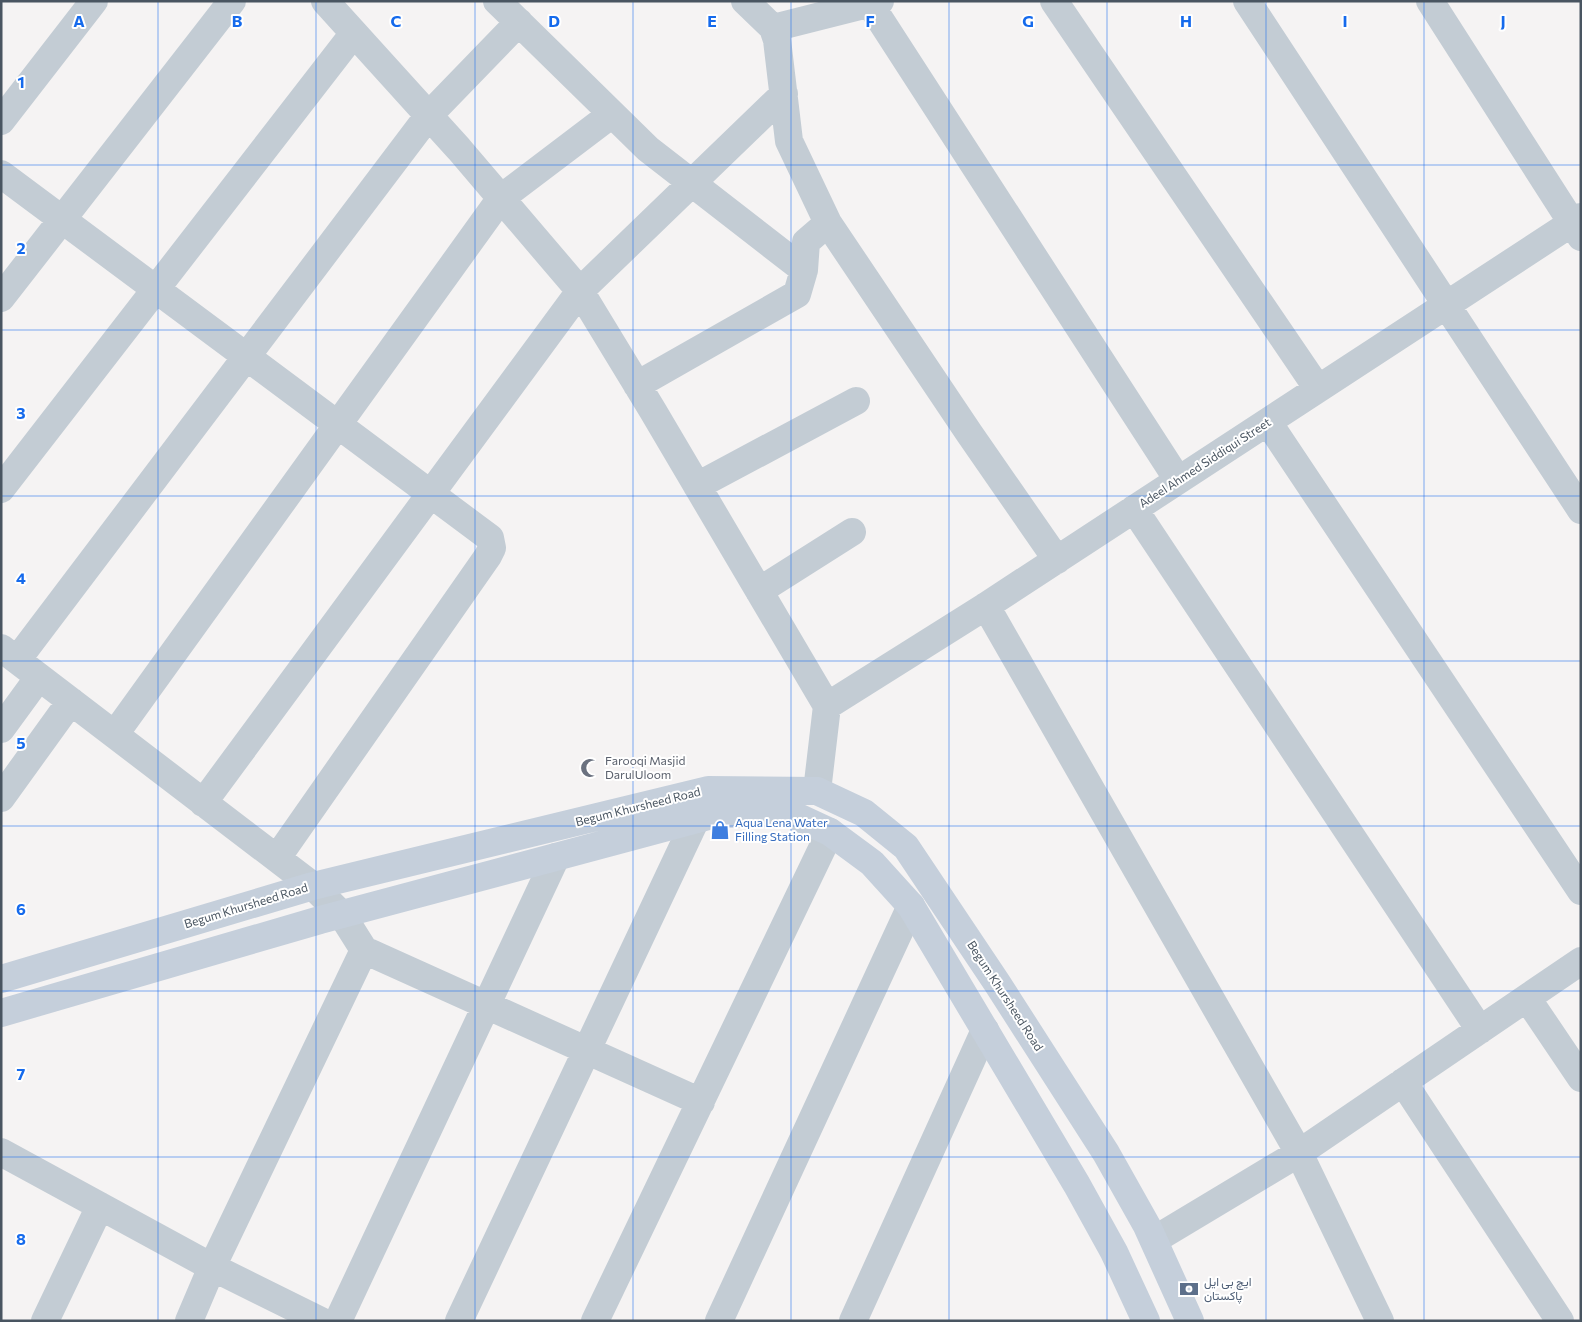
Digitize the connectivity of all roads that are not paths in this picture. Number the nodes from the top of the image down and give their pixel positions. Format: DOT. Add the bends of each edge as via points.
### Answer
graph roads {
  1 [pos="94,1"];
  2 [pos="232,1"];
  3 [pos="325,1"];
  4 [pos="497,1"];
  5 [pos="745,1"];
  6 [pos="1054,1"];
  7 [pos="1247,1"];
  8 [pos="1430,1"];
  9 [pos="875,2"];
  10 [pos="519,22"];
  11 [pos="773,28"];
  12 [pos="354,33"];
  13 [pos="784,94"];
  14 [pos="612,114"];
  15 [pos="429,116"];
  16 [pos="1,121"];
  17 [pos="1,174"];
  18 [pos="691,182"];
  19 [pos="501,198"];
  20 [pos="62,219"];
  21 [pos="828,223"];
  22 [pos="1578,225"];
  23 [pos="804,270"];
  24 [pos="156,289"];
  25 [pos="580,291"];
  26 [pos="1,298"];
  27 [pos="1447,306"];
  28 [pos="246,357"];
  29 [pos="637,385"];
  30 [pos="1318,389"];
  31 [pos="856,401"];
  32 [pos="1268,422"];
  33 [pos="338,425"];
  34 [pos="1178,480"];
  35 [pos="697,486"];
  36 [pos="1,489"];
  37 [pos="431,494"];
  38 [pos="1134,509"];
  39 [pos="1581,510"];
  40 [pos="852,532"];
  41 [pos="1057,560"];
  42 [pos="759,591"];
  43 [pos="986,606"];
  44 [pos="9,654"];
  45 [pos="39,677"];
  46 [pos="71,701"];
  47 [pos="827,706"];
  48 [pos="1,729"];
  49 [pos="115,734"];
  50 [pos="817,791"];
  51 [pos="1,798"];
  52 [pos="204,803"];
  53 [pos="696,820"];
  54 [pos="830,832"];
  55 [pos="556,857"];
  56 [pos="277,858"];
  57 [pos="314,886"];
  58 [pos="1581,891"];
  59 [pos="911,906"];
  60 [pos="342,916"];
  61 [pos="364,950"];
  62 [pos="1581,961"];
  63 [pos="1,979"];
  64 [pos="1527,998"];
  65 [pos="486,1006"];
  66 [pos="1,1013"];
  67 [pos="985,1030"];
  68 [pos="1480,1030"];
  69 [pos="587,1051"];
  70 [pos="1581,1078"];
  71 [pos="1403,1082"];
  72 [pos="700,1102"];
  73 [pos="1,1152"];
  74 [pos="1299,1153"];
  75 [pos="100,1206"];
  76 [pos="1154,1240"];
  77 [pos="212,1268"];
  78 [pos="45,1321"];
  79 [pos="189,1321"];
  80 [pos="321,1321"];
  81 [pos="338,1321"];
  82 [pos="459,1321"];
  83 [pos="595,1321"];
  84 [pos="719,1321"];
  85 [pos="853,1321"];
  86 [pos="1146,1321"];
  87 [pos="1190,1321"];
  88 [pos="1380,1321"];
  89 [pos="1560,1321"];
  1 -- 16 [label="street"];
  2 -- 20 [label="street"];
  3 -- 12 [label="street"];
  4 -- 10 [label="street"];
  5 -- 11 [label="street"];
  6 -- 30 [label="street"];
  7 -- 27 [label="street"];
  8 -- 22 [label="street"];
  9 -- 11 [label="street"];
  9 -- 34 [label="street"];
  10 -- 14 [label="street"];
  10 -- 15 [label="street"];
  11 -- 13 [label="street"];
  12 -- 15 [label="street"];
  12 -- 24 [label="street"];
  13 -- 18 [label="street"];
  13 -- 21 [label="street" via="789,141"];
  14 -- 18 [label="street" via="648,149"];
  14 -- 19 [label="street"];
  15 -- 19 [label="street"];
  15 -- 28 [label="street"];
  17 -- 20 [label="street"];
  18 -- 23 [label="street"];
  18 -- 25 [label="street"];
  19 -- 25 [label="street"];
  19 -- 33 [label="street"];
  20 -- 24 [label="street"];
  20 -- 26 [label="street"];
  21 -- 23 [label="street" via="806,242"];
  21 -- 41 [label="street"];
  22 -- 27 [label="street, Adeel Ahmed Siddiqui Street"];
  23 -- 29 [label="street" via="797,294"];
  24 -- 28 [label="street"];
  24 -- 36 [label="street"];
  25 -- 29 [label="street"];
  25 -- 37 [label="street"];
  27 -- 30 [label="street, Adeel Ahmed Siddiqui Street"];
  27 -- 39 [label="street"];
  28 -- 33 [label="street"];
  28 -- 44 [label="street"];
  29 -- 35 [label="street"];
  30 -- 32 [label="street, Adeel Ahmed Siddiqui Street"];
  31 -- 35 [label="street"];
  32 -- 34 [label="street, Adeel Ahmed Siddiqui Street"];
  32 -- 58 [label="street"];
  33 -- 37 [label="street"];
  33 -- 49 [label="street"];
  34 -- 38 [label="street, Adeel Ahmed Siddiqui Street"];
  35 -- 42 [label="street"];
  37 -- 52 [label="street"];
  37 -- 56 [label="street" via="490,538 492,548"];
  38 -- 41 [label="street, Adeel Ahmed Siddiqui Street"];
  38 -- 68 [label="street"];
  40 -- 42 [label="street"];
  41 -- 43 [label="street, Adeel Ahmed Siddiqui Street"];
  42 -- 47 [label="street"];
  43 -- 47 [label="street, Adeel Ahmed Siddiqui Street"];
  43 -- 74 [label="street"];
  44 -- 45 [label="street"];
  45 -- 46 [label="street"];
  45 -- 48 [label="street"];
  46 -- 49 [label="street"];
  46 -- 51 [label="street"];
  47 -- 50 [label="street"];
  49 -- 52 [label="street"];
  50 -- 57 [label="main road, Begum Khursheed Road" via="708,790"];
  50 -- 76 [label="main road, Begum Khursheed Road" via="864,813 906,846 1106,1153"];
  52 -- 56 [label="street"];
  53 -- 54 [label="main road" via="716,814 789,813"];
  53 -- 55 [label="main road"];
  53 -- 69 [label="street"];
  54 -- 59 [label="main road" via="872,863"];
  54 -- 72 [label="street"];
  55 -- 60 [label="main road"];
  55 -- 65 [label="street"];
  56 -- 57 [label="street"];
  57 -- 60 [label="street"];
  57 -- 63 [label="main road, Begum Khursheed Road"];
  59 -- 67 [label="main road"];
  59 -- 84 [label="street"];
  60 -- 61 [label="street"];
  60 -- 66 [label="main road"];
  61 -- 65 [label="street"];
  61 -- 77 [label="street"];
  62 -- 64 [label="street"];
  64 -- 68 [label="street"];
  64 -- 70 [label="street"];
  65 -- 69 [label="street"];
  65 -- 81 [label="street"];
  67 -- 85 [label="street"];
  67 -- 86 [label="main road" via="1109,1243"];
  68 -- 71 [label="street"];
  69 -- 72 [label="street"];
  69 -- 82 [label="street"];
  71 -- 74 [label="street"];
  71 -- 89 [label="street"];
  72 -- 83 [label="street"];
  73 -- 75 [label="street"];
  74 -- 76 [label="street"];
  74 -- 88 [label="street"];
  75 -- 77 [label="street"];
  75 -- 78 [label="street"];
  76 -- 87 [label="main road, Begum Khursheed Road"];
  77 -- 79 [label="street"];
  77 -- 80 [label="street"];
}
